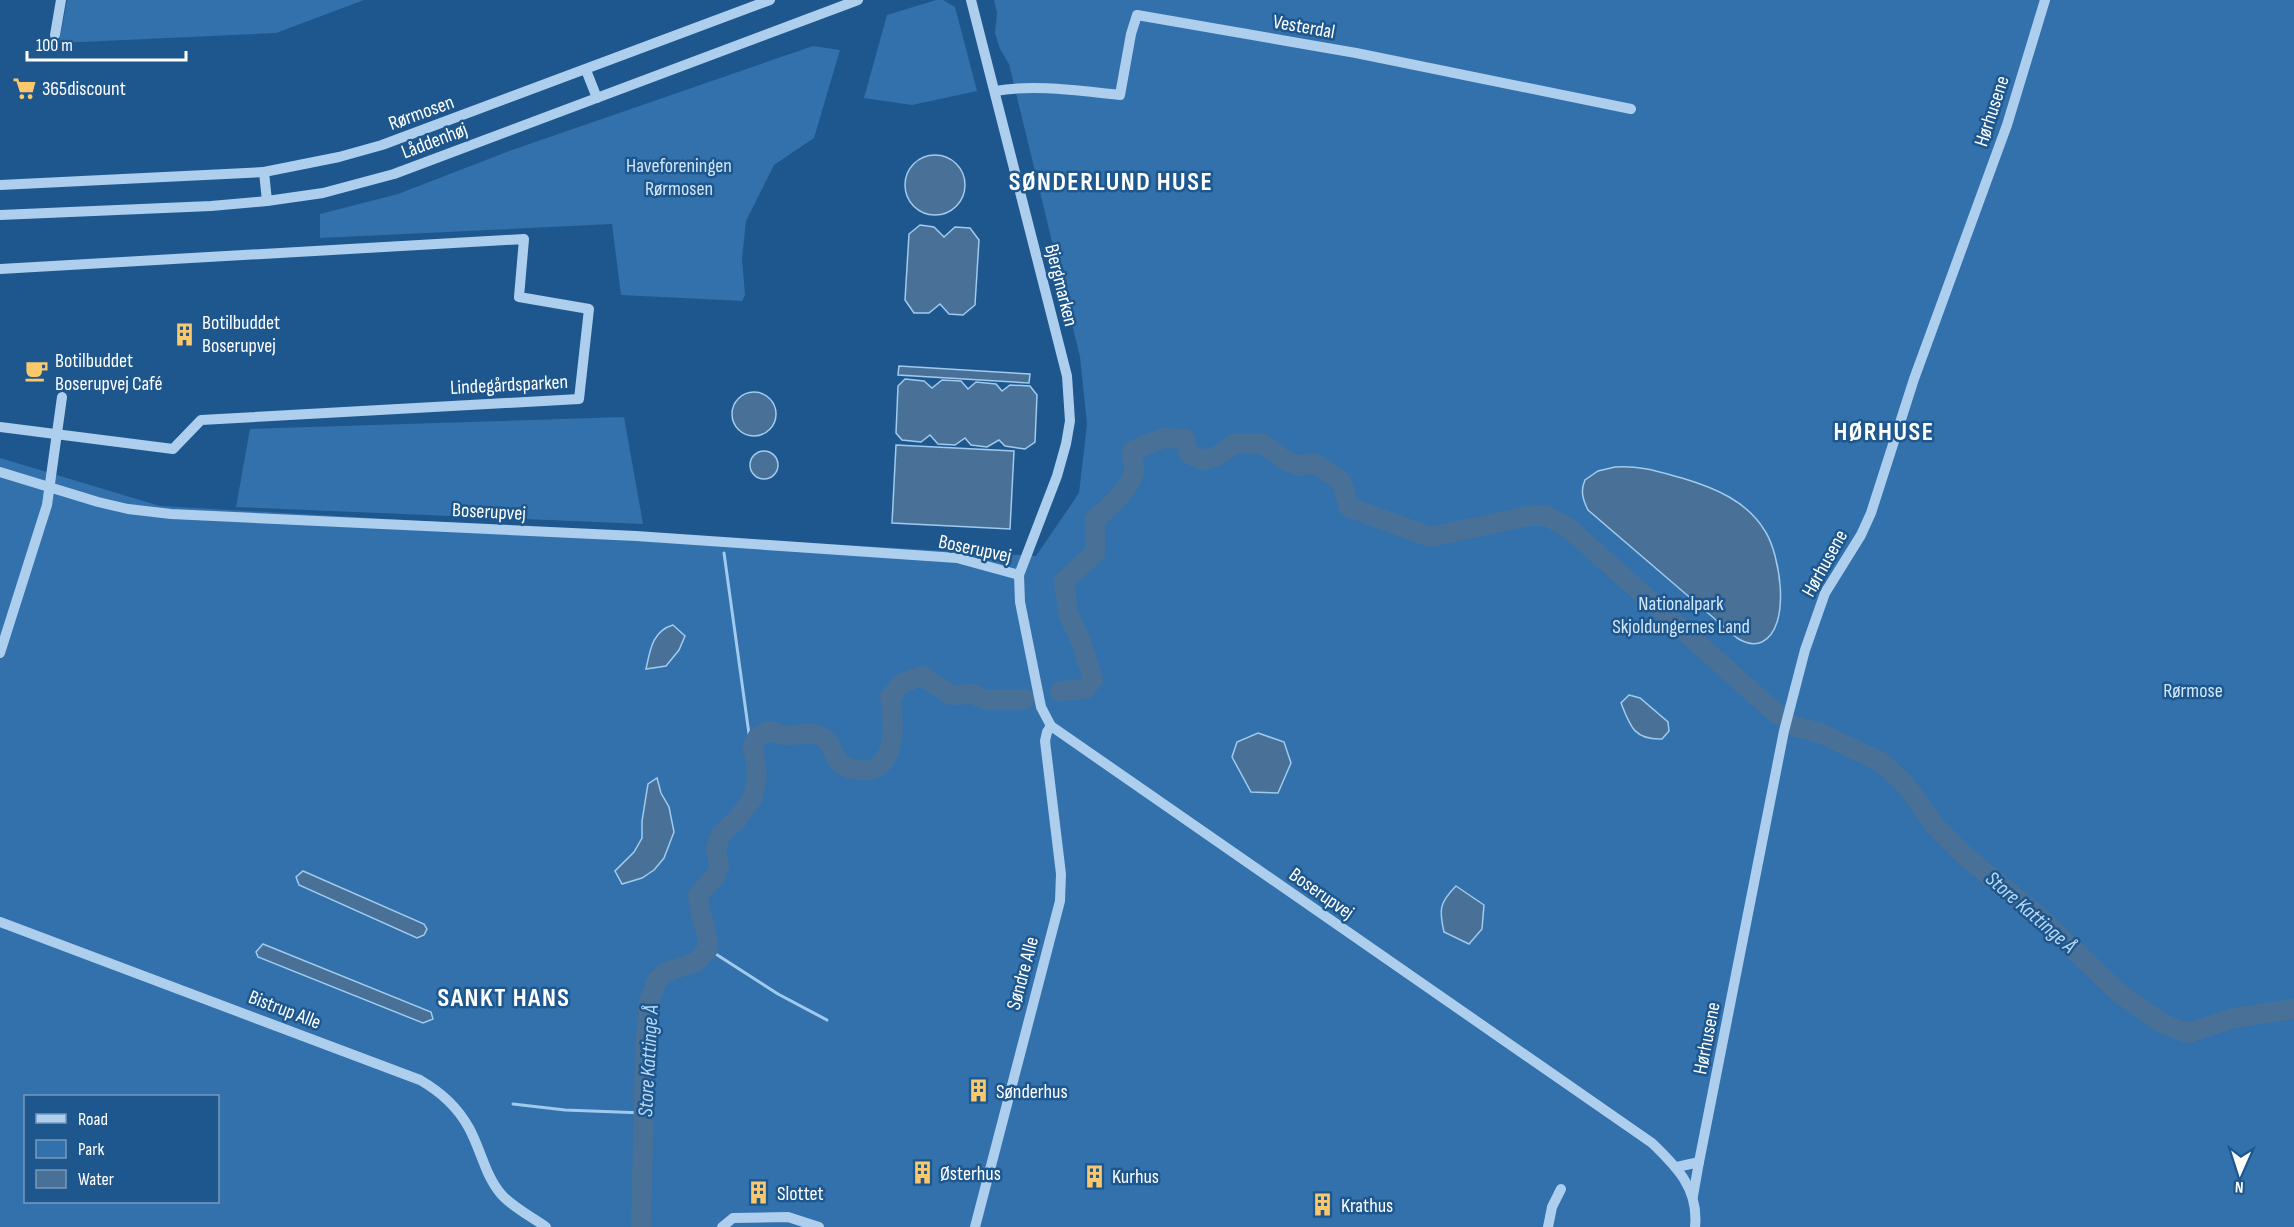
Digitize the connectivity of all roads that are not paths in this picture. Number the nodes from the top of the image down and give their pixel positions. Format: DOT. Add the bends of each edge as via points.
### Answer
graph roads {
  1 [pos="61,0"];
  2 [pos="770,0"];
  3 [pos="858,0"];
  4 [pos="971,0"];
  5 [pos="2045,0"];
  6 [pos="55,34"];
  7 [pos="586,70"];
  8 [pos="995,91"];
  9 [pos="597,98"];
  10 [pos="1631,109"];
  11 [pos="264,172"];
  12 [pos="0,185"];
  13 [pos="267,201"];
  14 [pos="0,215"];
  15 [pos="0,269"];
  16 [pos="63,397"];
  17 [pos="0,428"];
  18 [pos="58,434"];
  19 [pos="0,472"];
  20 [pos="50,488"];
  21 [pos="1019,576"];
  22 [pos="0,653"];
  23 [pos="1051,726"];
  24 [pos="0,922"];
  25 [pos="1699,1162"];
  26 [pos="1677,1167"];
  27 [pos="1561,1190"];
  28 [pos="1693,1196"];
  29 [pos="546,1227"];
  30 [pos="722,1227"];
  31 [pos="819,1227"];
  32 [pos="975,1227"];
  33 [pos="1548,1227"];
  34 [pos="1695,1227"];
  1 -- 6 [label="street"];
  2 -- 7 [label="street, Rørmosen"];
  3 -- 9 [label="street, Låddenhøj"];
  4 -- 8 [label="street, Bjergmarken"];
  5 -- 25 [label="street, Hørhusene" via="2007,125 1914,379 1871,513 1825,592 1805,650 1784,731"];
  7 -- 9 [label="street"];
  7 -- 11 [label="street, Rørmosen" via="382,145"];
  8 -- 10 [label="street, Vesterdal" via="1058,89 1120,95 1137,15 1356,53"];
  8 -- 21 [label="street, Bjergmarken" via="1070,397 1070,421 1060,465"];
  9 -- 13 [label="street, Låddenhøj" via="394,174 324,193"];
  11 -- 12 [label="street, Rørmosen"];
  11 -- 13 [label="street"];
  13 -- 14 [label="street, Låddenhøj"];
  15 -- 18 [label="street, Lindegårdsparken" via="524,239 519,297 589,309 579,399 201,420 173,449"];
  16 -- 18 [label="street"];
  17 -- 18 [label="street, Lindegårdsparken"];
  18 -- 20 [label="street"];
  19 -- 20 [label="street, Boserupvej"];
  20 -- 21 [label="street, Boserupvej" via="128,509 171,514 636,536 957,558"];
  20 -- 22 [label="street"];
  21 -- 23 [label="street, Boserupvej" via="1020,602 1041,707"];
  23 -- 26 [label="street, Boserupvej" via="1652,1143"];
  23 -- 32 [label="street, Søndre Alle" via="1046,741 1061,874 1060,901"];
  24 -- 29 [label="street, Bistrup Alle" via="420,1080 456,1108 503,1196"];
  25 -- 26 [label="street"];
  25 -- 28 [label="street, Hørhusene"];
  26 -- 28 [label="street, Boserupvej"];
  27 -- 33 [label="street"];
  28 -- 34 [label="street, Boserupvej"];
  30 -- 31 [label="street" via="733,1218 788,1217"];
}
